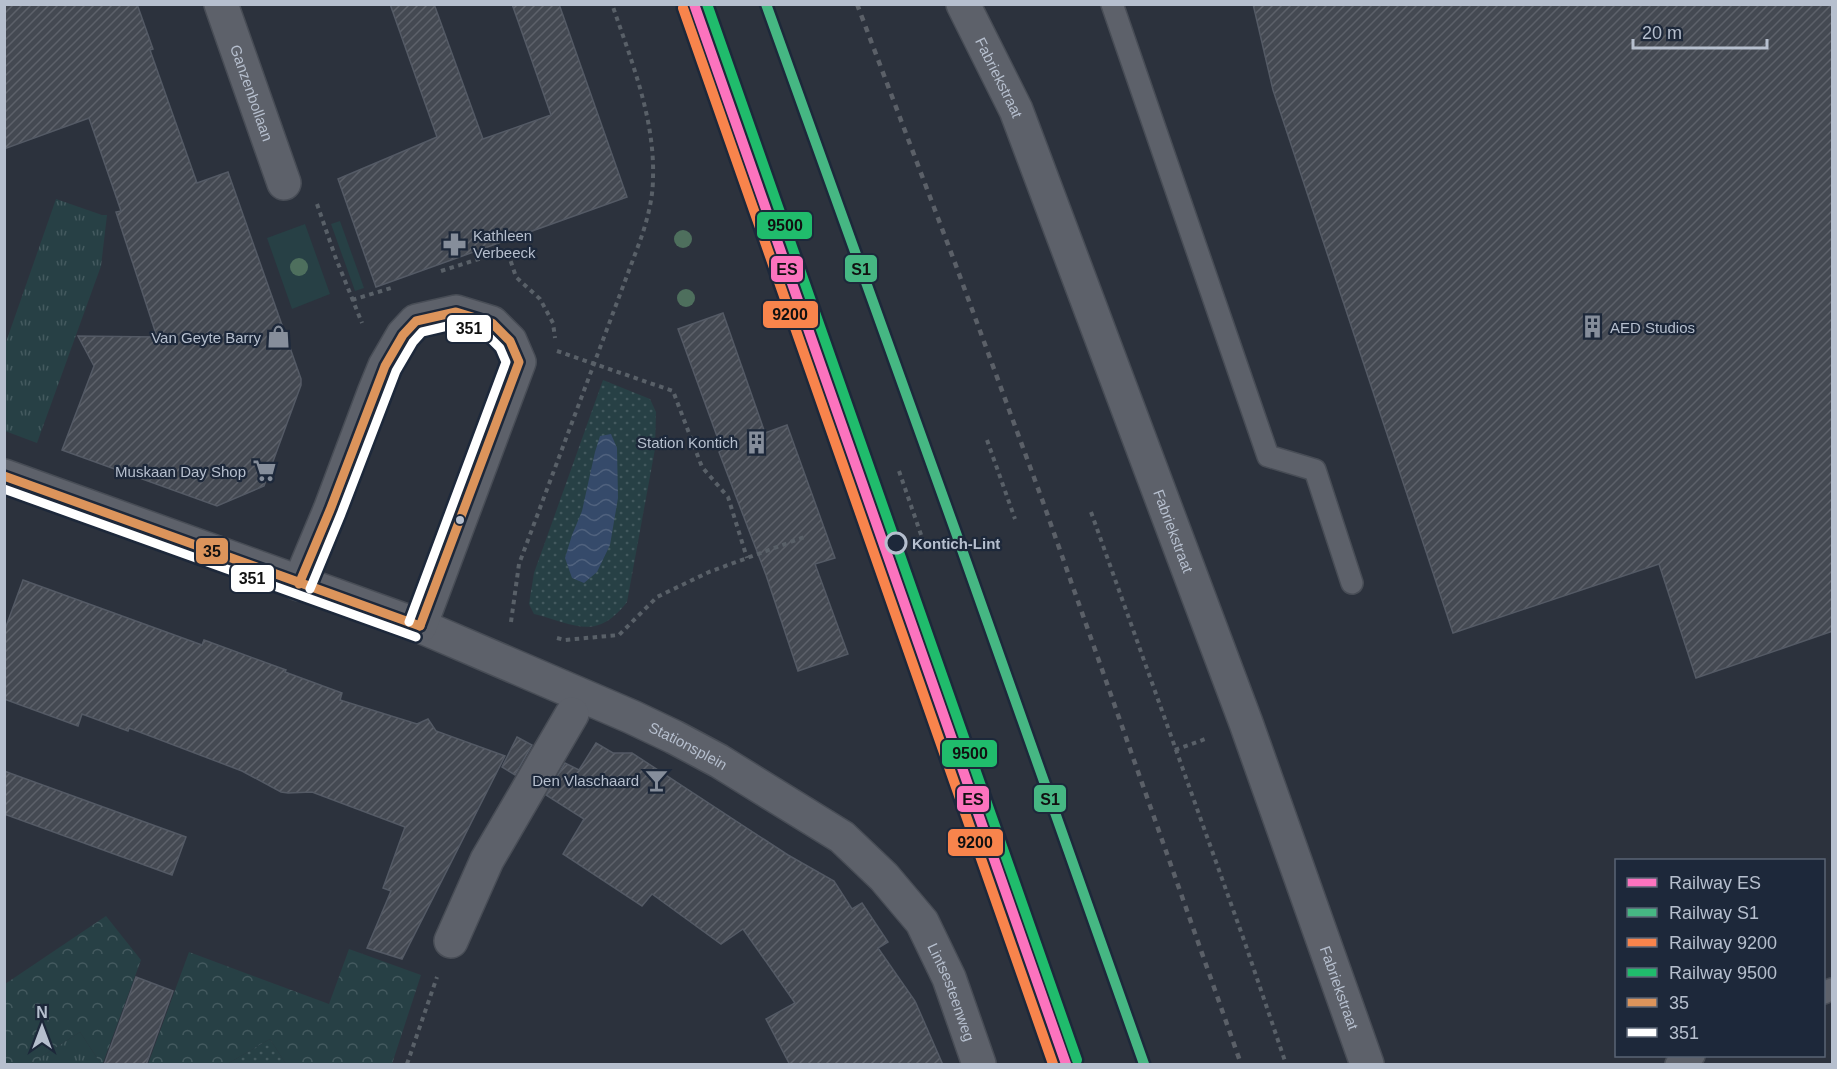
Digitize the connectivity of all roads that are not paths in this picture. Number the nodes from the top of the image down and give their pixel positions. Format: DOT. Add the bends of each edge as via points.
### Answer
graph roads {
  1 [pos="221,4"];
  2 [pos="963,4"];
  3 [pos="1112,4"];
  4 [pos="284,183"];
  5 [pos="4,476"];
  6 [pos="1352,583"];
  7 [pos="299,584"];
  8 [pos="420,626"];
  9 [pos="572,714"];
  10 [pos="922,922"];
  11 [pos="452,941"];
  12 [pos="1692,1057"];
  13 [pos="980,1065"];
  14 [pos="1367,1065"];
  15 [pos="1676,1065"];
  1 -- 4 [label="street, Ganzenbollaan"];
  2 -- 14 [label="street, Fabriekstraat" via="1016,110 1246,723"];
  3 -- 6 [label="lane" via="1268,456 1315,470"];
  5 -- 7 [label="street, Stationsplein"];
  7 -- 8 [label="street, Stationsplein"];
  7 -- 8 [label="street" via="379,379 403,335 416,321 456,312 492,324 510,341 519,362"];
  8 -- 10 [label="street, Stationsplein" via="674,737 719,761 842,837 884,877"];
  9 -- 11 [label="street" via="487,860"];
  10 -- 13 [label="street, Lintsesteenweg" via="949,978"];
  12 -- 15 [label="lane"];
}
